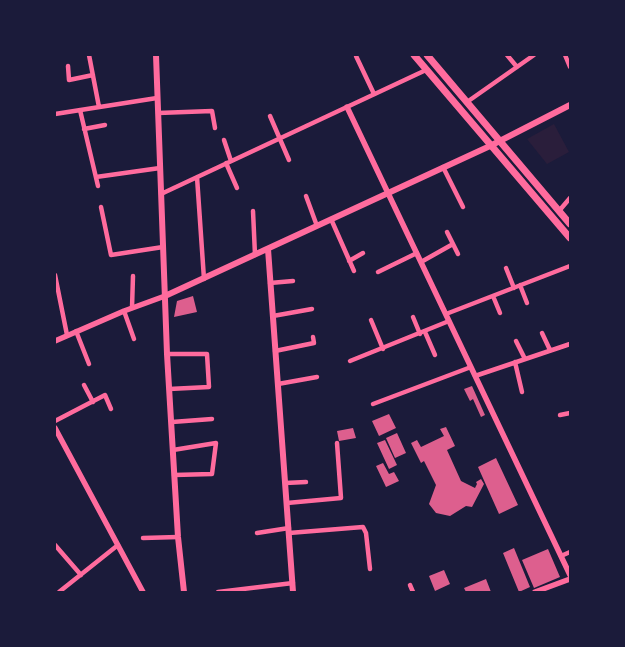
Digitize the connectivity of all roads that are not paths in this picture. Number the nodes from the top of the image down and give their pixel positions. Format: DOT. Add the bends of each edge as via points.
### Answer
graph roads {
  1 [pos="89,55"];
  2 [pos="156,55"];
  3 [pos="414,55"];
  4 [pos="428,55"];
  5 [pos="507,55"];
  6 [pos="534,55"];
  7 [pos="565,55"];
  8 [pos="356,56"];
  9 [pos="68,66"];
  10 [pos="517,67"];
  11 [pos="570,67"];
  12 [pos="426,70"];
  13 [pos="93,75"];
  14 [pos="374,94"];
  15 [pos="157,98"];
  16 [pos="467,102"];
  17 [pos="570,105"];
  18 [pos="99,107"];
  19 [pos="347,107"];
  20 [pos="80,110"];
  21 [pos="158,113"];
  22 [pos="55,114"];
  23 [pos="270,116"];
  24 [pos="105,125"];
  25 [pos="214,128"];
  26 [pos="84,129"];
  27 [pos="280,138"];
  28 [pos="224,140"];
  29 [pos="500,141"];
  30 [pos="490,146"];
  31 [pos="289,160"];
  32 [pos="228,162"];
  33 [pos="160,168"];
  34 [pos="444,168"];
  35 [pos="96,177"];
  36 [pos="197,177"];
  37 [pos="98,186"];
  38 [pos="236,188"];
  39 [pos="388,193"];
  40 [pos="161,194"];
  41 [pos="306,196"];
  42 [pos="570,198"];
  43 [pos="101,207"];
  44 [pos="463,208"];
  45 [pos="253,211"];
  46 [pos="559,211"];
  47 [pos="331,219"];
  48 [pos="570,224"];
  49 [pos="317,226"];
  50 [pos="447,232"];
  51 [pos="570,238"];
  52 [pos="453,244"];
  53 [pos="163,246"];
  54 [pos="268,249"];
  55 [pos="363,253"];
  56 [pos="417,253"];
  57 [pos="458,254"];
  58 [pos="255,255"];
  59 [pos="349,260"];
  60 [pos="421,262"];
  61 [pos="570,266"];
  62 [pos="506,268"];
  63 [pos="354,271"];
  64 [pos="378,272"];
  65 [pos="55,275"];
  66 [pos="133,276"];
  67 [pos="204,278"];
  68 [pos="293,280"];
  69 [pos="270,283"];
  70 [pos="520,286"];
  71 [pos="514,288"];
  72 [pos="165,296"];
  73 [pos="493,296"];
  74 [pos="527,303"];
  75 [pos="132,308"];
  76 [pos="312,309"];
  77 [pos="124,311"];
  78 [pos="500,313"];
  79 [pos="446,314"];
  80 [pos="273,316"];
  81 [pos="413,317"];
  82 [pos="371,320"];
  83 [pos="449,321"];
  84 [pos="76,332"];
  85 [pos="423,333"];
  86 [pos="542,333"];
  87 [pos="67,335"];
  88 [pos="313,338"];
  89 [pos="134,339"];
  90 [pos="55,341"];
  91 [pos="516,341"];
  92 [pos="570,344"];
  93 [pos="383,349"];
  94 [pos="550,350"];
  95 [pos="275,351"];
  96 [pos="167,354"];
  97 [pos="435,355"];
  98 [pos="525,359"];
  99 [pos="350,361"];
  100 [pos="515,362"];
  101 [pos="89,364"];
  102 [pos="471,366"];
  103 [pos="475,376"];
  104 [pos="317,377"];
  105 [pos="278,384"];
  106 [pos="84,385"];
  107 [pos="169,389"];
  108 [pos="522,392"];
  109 [pos="93,402"];
  110 [pos="373,404"];
  111 [pos="111,409"];
  112 [pos="570,413"];
  113 [pos="560,414"];
  114 [pos="212,419"];
  115 [pos="55,421"];
  116 [pos="172,422"];
  117 [pos="55,428"];
  118 [pos="337,443"];
  119 [pos="173,450"];
  120 [pos="174,475"];
  121 [pos="306,482"];
  122 [pos="285,483"];
  123 [pos="287,503"];
  124 [pos="289,531"];
  125 [pos="257,533"];
  126 [pos="178,537"];
  127 [pos="143,538"];
  128 [pos="55,545"];
  129 [pos="118,545"];
  130 [pos="570,552"];
  131 [pos="561,556"];
  132 [pos="370,568"];
  133 [pos="80,575"];
  134 [pos="570,577"];
  135 [pos="293,583"];
  136 [pos="410,585"];
  137 [pos="59,592"];
  138 [pos="143,592"];
  139 [pos="184,592"];
  140 [pos="218,592"];
  141 [pos="294,592"];
  142 [pos="413,592"];
  143 [pos="535,592"];
  1 -- 13 [label="street"];
  2 -- 15 [label="main road"];
  3 -- 12 [label="main road"];
  4 -- 16 [label="main road"];
  5 -- 10 [label="street"];
  6 -- 10 [label="street"];
  7 -- 11 [label="street"];
  8 -- 14 [label="street"];
  9 -- 13 [label="street" via="69,80"];
  10 -- 16 [label="street"];
  12 -- 14 [label="street"];
  12 -- 30 [label="main road"];
  13 -- 18 [label="street"];
  14 -- 19 [label="street"];
  15 -- 18 [label="street"];
  15 -- 21 [label="main road"];
  16 -- 29 [label="main road"];
  17 -- 29 [label="main road"];
  18 -- 20 [label="street"];
  19 -- 27 [label="street"];
  19 -- 39 [label="street"];
  20 -- 22 [label="street"];
  20 -- 26 [label="street"];
  21 -- 25 [label="street" via="212,111"];
  21 -- 33 [label="main road"];
  23 -- 27 [label="street"];
  24 -- 26 [label="street"];
  26 -- 35 [label="street"];
  27 -- 31 [label="street"];
  27 -- 32 [label="street"];
  28 -- 32 [label="street"];
  29 -- 30 [label="main road"];
  29 -- 46 [label="main road"];
  30 -- 34 [label="main road"];
  30 -- 51 [label="main road"];
  32 -- 36 [label="street"];
  32 -- 38 [label="street"];
  33 -- 35 [label="street"];
  33 -- 40 [label="main road"];
  34 -- 39 [label="main road"];
  34 -- 44 [label="street"];
  35 -- 37 [label="street"];
  36 -- 40 [label="street"];
  36 -- 67 [label="street"];
  39 -- 47 [label="main road"];
  39 -- 56 [label="street"];
  40 -- 53 [label="main road"];
  41 -- 49 [label="street"];
  42 -- 46 [label="street"];
  43 -- 53 [label="street" via="110,255"];
  45 -- 58 [label="street"];
  46 -- 48 [label="main road"];
  47 -- 49 [label="main road"];
  47 -- 59 [label="street"];
  49 -- 54 [label="main road"];
  50 -- 52 [label="street"];
  52 -- 57 [label="street"];
  52 -- 60 [label="street"];
  53 -- 72 [label="main road"];
  54 -- 58 [label="main road"];
  54 -- 69 [label="main road"];
  55 -- 59 [label="street"];
  56 -- 60 [label="street"];
  56 -- 64 [label="street"];
  58 -- 67 [label="main road"];
  59 -- 63 [label="street"];
  60 -- 79 [label="street"];
  61 -- 70 [label="street"];
  62 -- 71 [label="street"];
  65 -- 87 [label="street"];
  66 -- 75 [label="street"];
  67 -- 72 [label="main road"];
  68 -- 69 [label="street"];
  69 -- 80 [label="main road"];
  70 -- 71 [label="street"];
  70 -- 74 [label="street"];
  71 -- 73 [label="street"];
  72 -- 75 [label="street"];
  72 -- 96 [label="main road"];
  73 -- 78 [label="street"];
  73 -- 79 [label="street"];
  75 -- 77 [label="street"];
  76 -- 80 [label="street"];
  77 -- 84 [label="street"];
  77 -- 89 [label="street"];
  79 -- 83 [label="street"];
  80 -- 95 [label="main road"];
  81 -- 85 [label="street"];
  82 -- 93 [label="street"];
  83 -- 85 [label="street"];
  83 -- 102 [label="street"];
  84 -- 87 [label="street"];
  84 -- 101 [label="street"];
  85 -- 93 [label="street"];
  85 -- 97 [label="street"];
  86 -- 94 [label="street"];
  87 -- 90 [label="street"];
  88 -- 95 [label="street" via="314,344"];
  91 -- 98 [label="street"];
  92 -- 94 [label="street"];
  93 -- 99 [label="street"];
  94 -- 98 [label="street"];
  95 -- 105 [label="main road"];
  96 -- 107 [label="main road"];
  96 -- 107 [label="street" via="207,354 208,387"];
  98 -- 100 [label="street"];
  100 -- 103 [label="street"];
  100 -- 108 [label="street"];
  102 -- 103 [label="street"];
  102 -- 110 [label="street"];
  103 -- 131 [label="street"];
  104 -- 105 [label="street"];
  105 -- 122 [label="main road"];
  106 -- 109 [label="street"];
  107 -- 116 [label="main road"];
  109 -- 111 [label="street" via="105,396"];
  109 -- 115 [label="street"];
  112 -- 113 [label="street"];
  114 -- 116 [label="street"];
  116 -- 119 [label="main road"];
  117 -- 129 [label="street"];
  118 -- 123 [label="street" via="341,498"];
  119 -- 120 [label="main road"];
  119 -- 120 [label="street" via="216,443 212,474"];
  120 -- 126 [label="main road"];
  121 -- 122 [label="street"];
  122 -- 123 [label="main road"];
  123 -- 124 [label="main road"];
  124 -- 125 [label="street"];
  124 -- 132 [label="street" via="363,527"];
  124 -- 135 [label="main road"];
  126 -- 127 [label="street"];
  126 -- 139 [label="main road"];
  128 -- 133 [label="street"];
  129 -- 133 [label="street"];
  129 -- 138 [label="street"];
  130 -- 131 [label="street"];
  131 -- 134 [label="street"];
  133 -- 137 [label="street"];
  134 -- 143 [label="street"];
  135 -- 140 [label="street"];
  135 -- 141 [label="main road"];
  136 -- 142 [label="street"];
}
